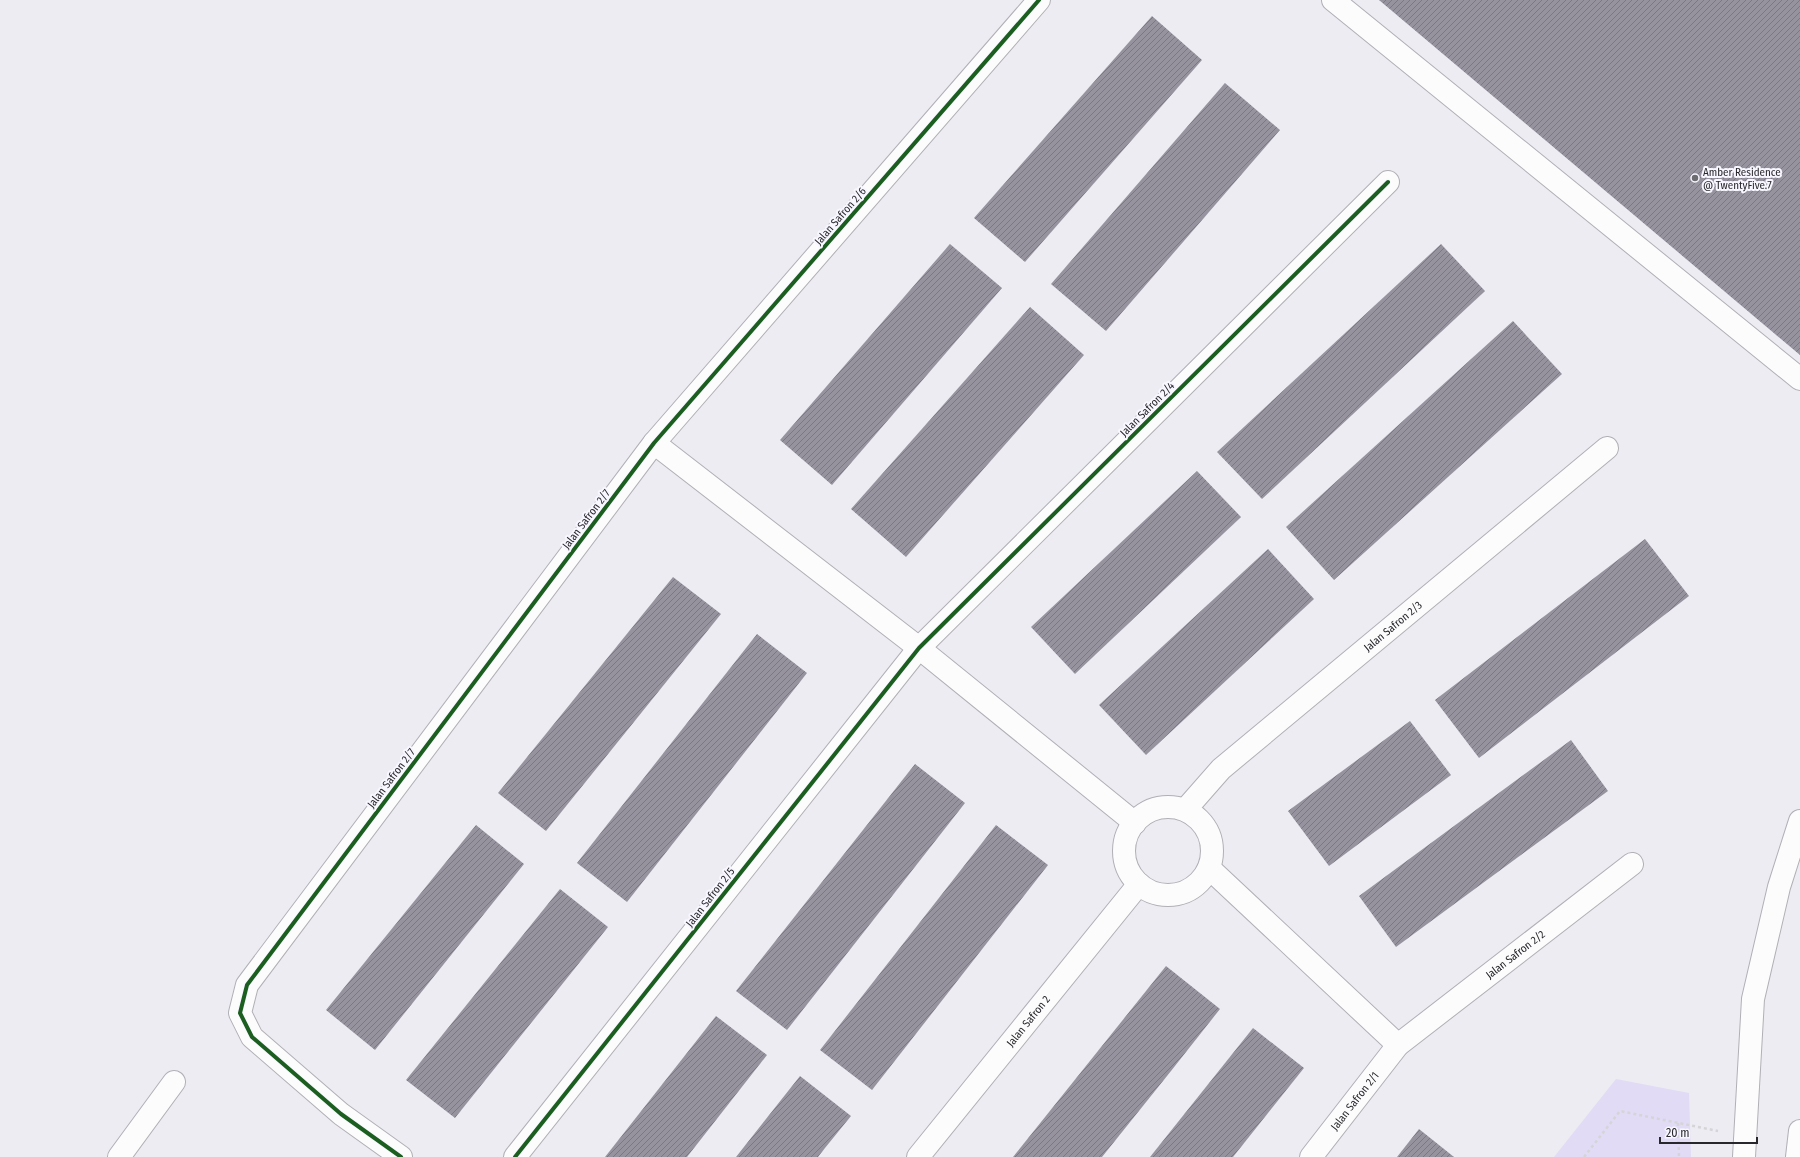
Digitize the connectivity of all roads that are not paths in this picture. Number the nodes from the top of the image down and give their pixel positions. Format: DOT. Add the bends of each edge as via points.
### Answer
graph roads {
  1 [pos="1039,0"];
  2 [pos="1333,0"];
  3 [pos="1388,182"];
  4 [pos="1800,379"];
  5 [pos="654,443"];
  6 [pos="1607,448"];
  7 [pos="919,648"];
  8 [pos="1185,810"];
  9 [pos="1800,821"];
  10 [pos="1134,823"];
  11 [pos="1632,864"];
  12 [pos="1209,868"];
  13 [pos="1139,884"];
  14 [pos="1398,1045"];
  15 [pos="174,1082"];
  16 [pos="1800,1130"];
  17 [pos="1745,1147"];
  18 [pos="119,1157"];
  19 [pos="401,1157"];
  20 [pos="515,1157"];
  21 [pos="918,1157"];
  22 [pos="1311,1157"];
  23 [pos="1797,1157"];
  1 -- 5 [label="street, Jalan Safron 2/6"];
  2 -- 4 [label="street"];
  3 -- 7 [label="street, Jalan Safron 2/4"];
  5 -- 7 [label="street"];
  5 -- 19 [label="street, Jalan Safron 2/7" via="247,985 240,1013 252,1037 341,1114"];
  6 -- 8 [label="street, Jalan Safron 2/3" via="1221,769"];
  7 -- 10 [label="street"];
  7 -- 20 [label="street, Jalan Safron 2/5"];
  8 -- 10 [label="street" via="1172,807 1158,808"];
  8 -- 12 [label="street" via="1197,817 1206,828 1212,854"];
  9 -- 17 [label="street" via="1779,887 1753,999"];
  10 -- 13 [label="street" via="1124,848 1130,874"];
  11 -- 14 [label="street, Jalan Safron 2/2"];
  12 -- 13 [label="street" via="1202,880 1191,889 1178,894 1151,892"];
  12 -- 14 [label="street"];
  13 -- 21 [label="street, Jalan Safron 2"];
  14 -- 22 [label="street, Jalan Safron 2/1"];
  15 -- 18 [label="street"];
  16 -- 23 [label="street"];
}
